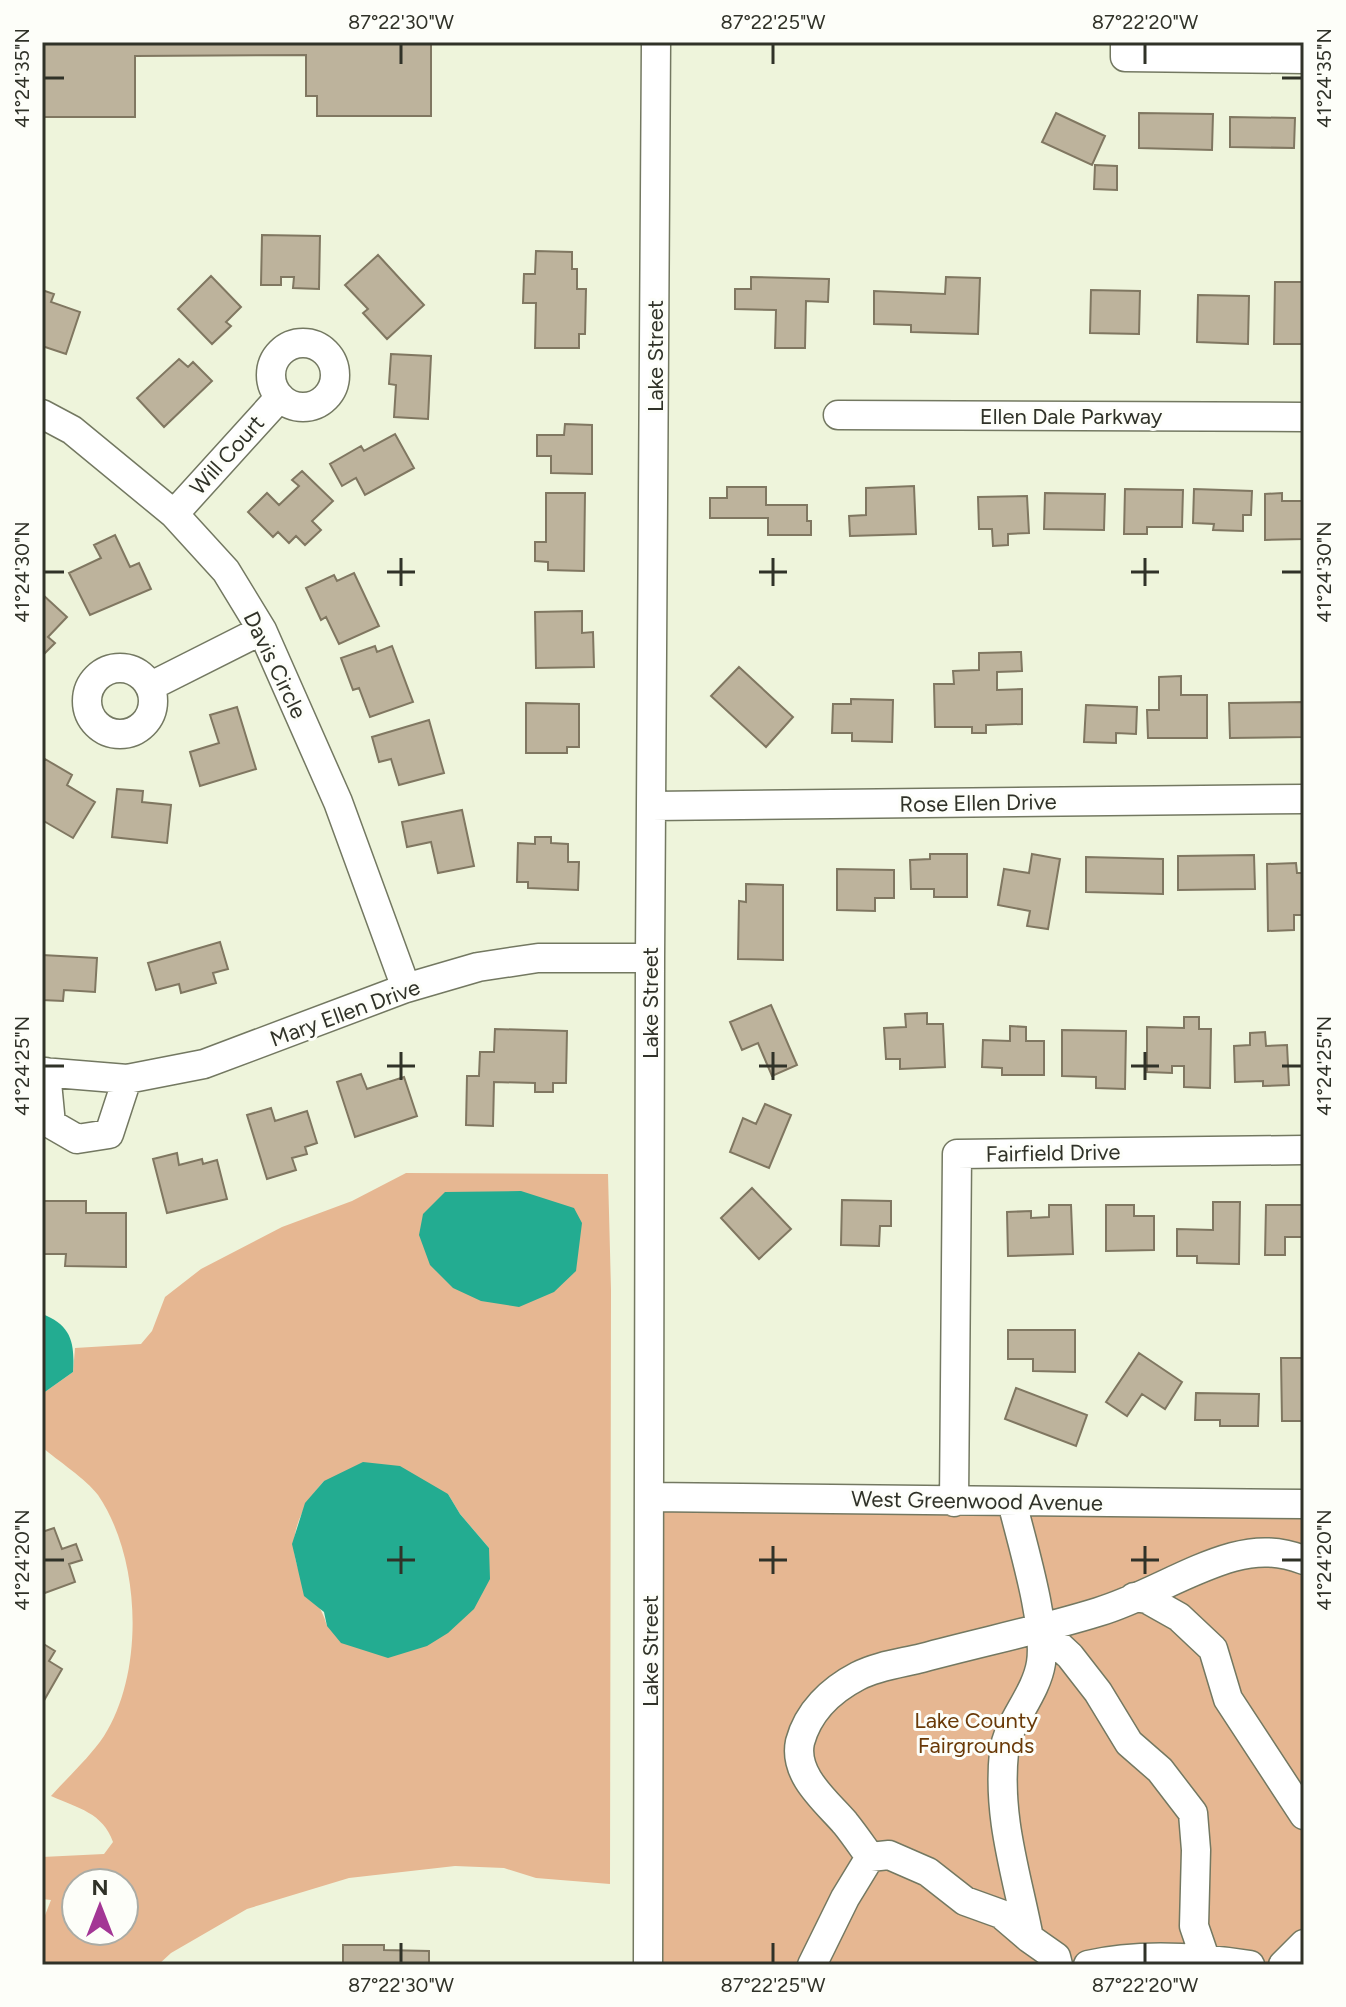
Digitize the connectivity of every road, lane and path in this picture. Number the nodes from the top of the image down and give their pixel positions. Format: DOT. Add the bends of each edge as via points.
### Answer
graph roads {
  1 [pos="656,42"];
  2 [pos="1125,50"];
  3 [pos="1304,59"];
  4 [pos="280,397"];
  5 [pos="42,414"];
  6 [pos="838,415"];
  7 [pos="1304,417"];
  8 [pos="174,514"];
  9 [pos="262,630"];
  10 [pos="151,686"];
  11 [pos="1304,799"];
  12 [pos="652,806"];
  13 [pos="650,958"];
  14 [pos="406,988"];
  15 [pos="44,1072"];
  16 [pos="127,1079"];
  17 [pos="1304,1150"];
  18 [pos="650,1497"];
  19 [pos="954,1502"];
  20 [pos="1012,1502"];
  21 [pos="1304,1504"];
  22 [pos="1304,1560"];
  23 [pos="1134,1597"];
  24 [pos="1041,1629"];
  25 [pos="1304,1815"];
  26 [pos="870,1857"];
  27 [pos="1029,1938"];
  28 [pos="1304,1944"];
  29 [pos="1206,1961"];
  30 [pos="814,1963"];
  31 [pos="648,1965"];
  32 [pos="1058,1965"];
  33 [pos="1088,1965"];
  34 [pos="1250,1965"];
  35 [pos="1283,1965"];
  1 -- 12 [label="street, Lake Street"];
  2 -- 3 [label="street"];
  4 -- 8 [label="street, Will Court"];
  5 -- 8 [label="street, Davis Circle" via="72,430"];
  6 -- 7 [label="street, Ellen Dale Parkway"];
  8 -- 9 [label="street, Davis Circle" via="226,571"];
  9 -- 10 [label="street"];
  9 -- 14 [label="street, Davis Circle" via="338,802"];
  11 -- 12 [label="street, Rose Ellen Drive"];
  12 -- 13 [label="street, Lake Street"];
  13 -- 14 [label="street, Mary Ellen Drive" via="538,958 478,967"];
  13 -- 18 [label="street, Lake Street"];
  14 -- 16 [label="street, Mary Ellen Drive" via="204,1064"];
  15 -- 16 [label="street, Mary Ellen Drive"];
  15 -- 16 [label="street" via="51,1124 77,1139 109,1134"];
  17 -- 19 [label="street, Fairfield Drive" via="957,1154"];
  18 -- 19 [label="street, West Greenwood Avenue"];
  18 -- 31 [label="street, Lake Street"];
  19 -- 20 [label="street, West Greenwood Avenue"];
  20 -- 21 [label="street, West Greenwood Avenue"];
  20 -- 24 [label="street"];
  22 -- 23 [label="street" via="1279,1551 1235,1557"];
  23 -- 24 [label="street"];
  23 -- 25 [label="street" via="1179,1617 1213,1649 1228,1699"];
  24 -- 26 [label="street" via="860,1675 820,1702 800,1744 800,1765"];
  24 -- 27 [label="street" via="1037,1677 1004,1750 1002,1813"];
  24 -- 29 [label="street" via="1070,1656 1129,1743 1160,1770 1193,1813 1194,1926"];
  26 -- 27 [label="street" via="889,1855 928,1872 965,1901 1001,1914"];
  26 -- 30 [label="street"];
  27 -- 32 [label="street" via="1056,1957"];
  28 -- 35 [label="street"];
  29 -- 33 [label="street" via="1146,1958"];
  29 -- 34 [label="street"];
}
